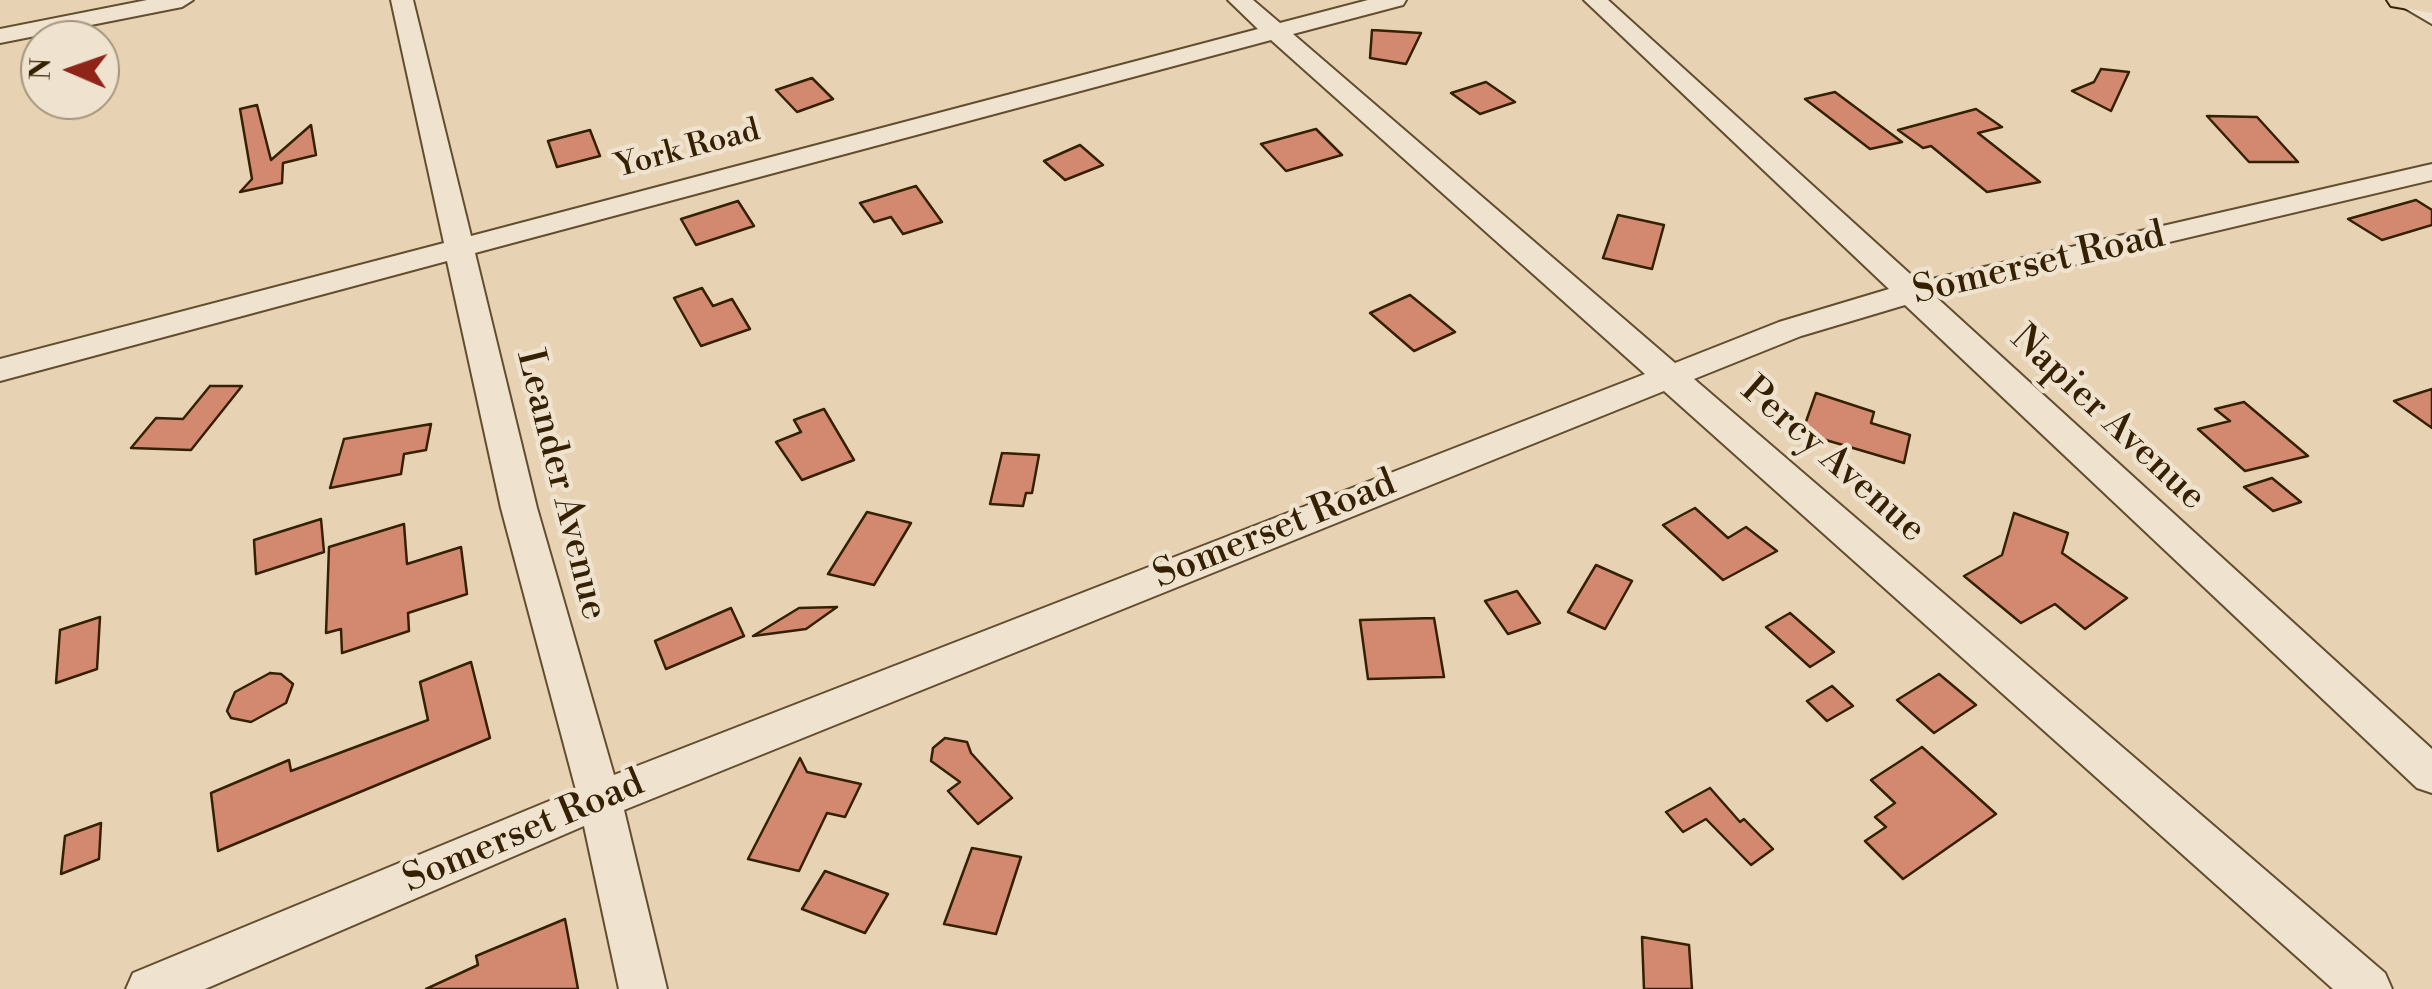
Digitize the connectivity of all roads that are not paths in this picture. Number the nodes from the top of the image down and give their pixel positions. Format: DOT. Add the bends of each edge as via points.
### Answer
graph roads {
  1 [pos="182,0"];
  2 [pos="402,0"];
  3 [pos="1239,0"];
  4 [pos="1396,0"];
  5 [pos="1595,0"];
  6 [pos="2401,0"];
  7 [pos="2432,5"];
  8 [pos="2432,18"];
  9 [pos="1274,31"];
  10 [pos="0,36"];
  11 [pos="2432,172"];
  12 [pos="458,247"];
  13 [pos="1914,295"];
  14 [pos="0,370"];
  15 [pos="1667,376"];
  16 [pos="2432,775"];
  17 [pos="600,800"];
  18 [pos="150,989"];
  19 [pos="643,989"];
  20 [pos="2368,989"];
  1 -- 10 [label="street"];
  2 -- 12 [label="street, Leander Avenue"];
  3 -- 9 [label="street, Percy Avenue"];
  4 -- 9 [label="street, York Road"];
  5 -- 13 [label="street, Napier Avenue"];
  6 -- 7 [label="main road"];
  6 -- 8 [label="street"];
  9 -- 12 [label="street, York Road"];
  9 -- 15 [label="street, Percy Avenue"];
  11 -- 13 [label="street, Somerset Road"];
  12 -- 14 [label="street, York Road"];
  12 -- 17 [label="street, Leander Avenue" via="519,508"];
  13 -- 15 [label="street, Somerset Road" via="1851,308"];
  13 -- 16 [label="street, Napier Avenue"];
  15 -- 17 [label="street, Somerset Road"];
  15 -- 20 [label="street, Percy Avenue"];
  17 -- 18 [label="street, Somerset Road"];
  17 -- 19 [label="street, Leander Avenue"];
}
